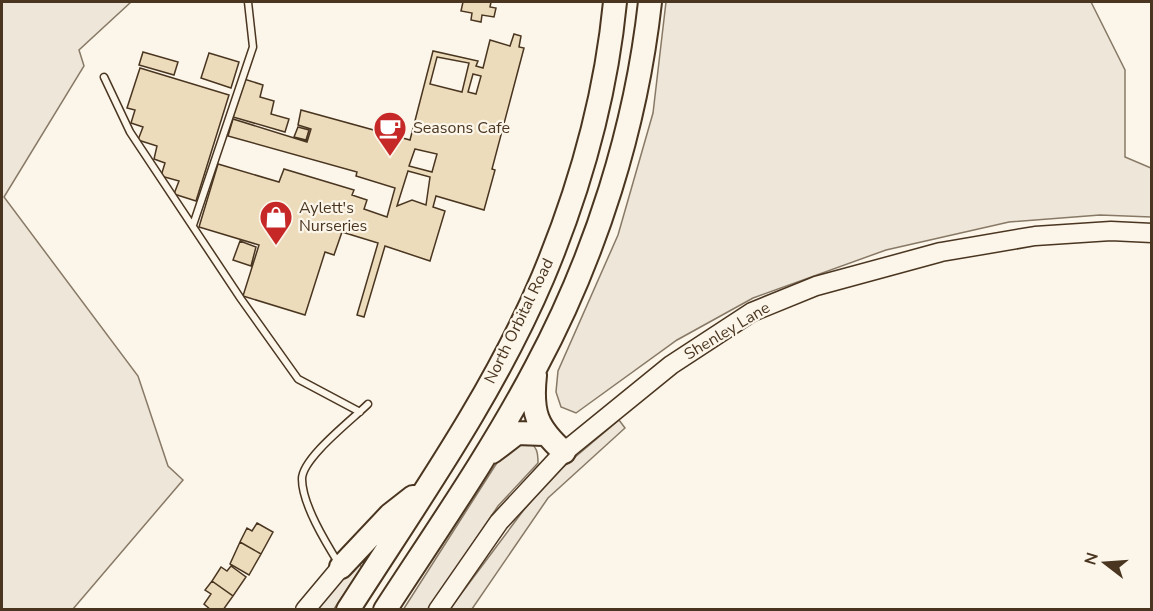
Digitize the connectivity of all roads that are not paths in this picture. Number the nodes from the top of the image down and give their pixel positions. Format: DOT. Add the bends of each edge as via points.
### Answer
graph roads {
  1 [pos="248,2"];
  2 [pos="615,2"];
  3 [pos="650,2"];
  4 [pos="104,76"];
  5 [pos="193,225"];
  6 [pos="1152,233"];
  7 [pos="536,368"];
  8 [pos="368,404"];
  9 [pos="360,412"];
  10 [pos="544,434"];
  11 [pos="564,452"];
  12 [pos="481,462"];
  13 [pos="429,485"];
  14 [pos="341,567"];
  15 [pos="305,609"];
  16 [pos="348,609"];
  17 [pos="385,609"];
  18 [pos="438,609"];
  1 -- 5 [label="lane" via="253,47"];
  2 -- 13 [label="highway, North Orbital Road" via="588,139 543,278 496,371"];
  3 -- 7 [label="highway, North Orbital Road" via="616,172 597,231"];
  4 -- 5 [label="lane" via="130,132"];
  5 -- 9 [label="lane" via="298,379"];
  6 -- 11 [label="main road, Shenley Lane" via="1111,231 1035,236 941,252 816,286 743,317 671,365"];
  7 -- 10 [label="highway" via="532,399"];
  7 -- 12 [label="highway, North Orbital Road"];
  8 -- 9 [label="lane"];
  9 -- 14 [label="lane" via="309,462 302,479 309,505"];
  10 -- 11 [label="highway"];
  10 -- 12 [label="highway" via="517,433"];
  11 -- 18 [label="main road, Shenley Lane" via="499,522"];
  12 -- 17 [label="highway, North Orbital Road"];
  13 -- 14 [label="highway" via="390,515"];
  13 -- 16 [label="highway, North Orbital Road"];
  14 -- 15 [label="main road"];
}
